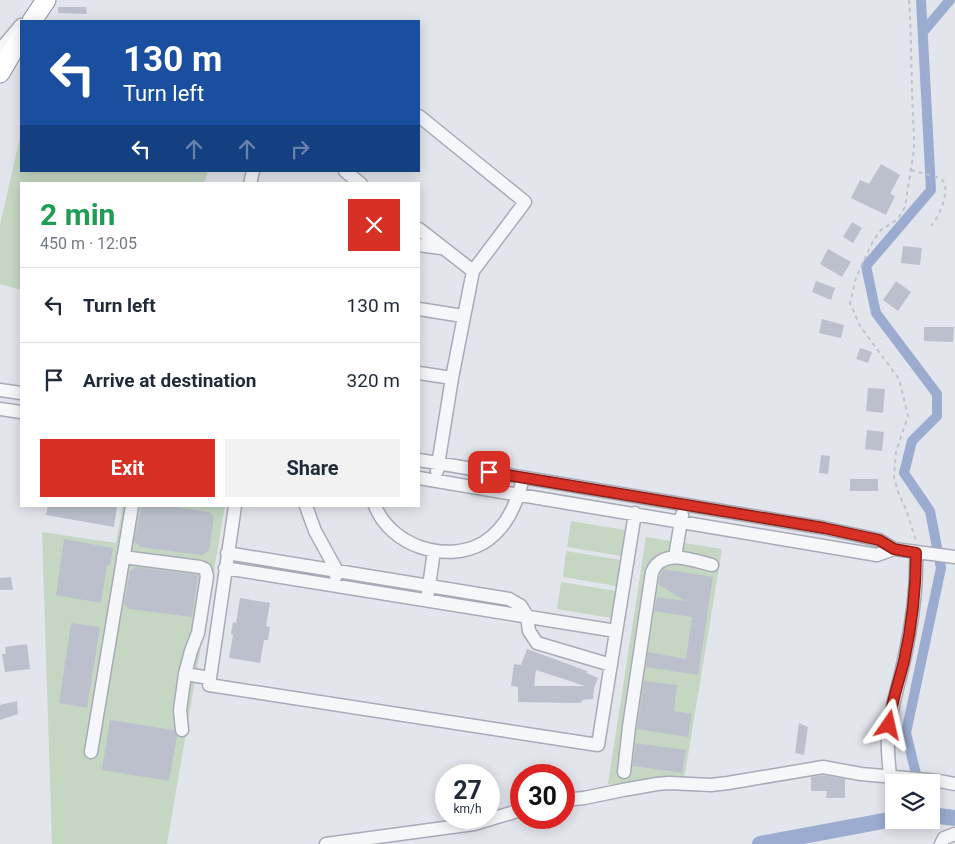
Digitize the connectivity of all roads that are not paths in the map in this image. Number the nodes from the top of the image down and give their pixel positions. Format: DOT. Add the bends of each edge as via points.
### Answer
graph roads {
  1 [pos="45,0"];
  2 [pos="26,20"];
  3 [pos="33,20"];
  4 [pos="20,26"];
  5 [pos="20,39"];
  6 [pos="0,50"];
  7 [pos="0,73"];
  8 [pos="420,117"];
  9 [pos="346,172"];
  10 [pos="359,182"];
  11 [pos="420,230"];
  12 [pos="420,245"];
  13 [pos="442,248"];
  14 [pos="473,271"];
  15 [pos="420,308"];
  16 [pos="463,316"];
  17 [pos="420,373"];
  18 [pos="452,378"];
  19 [pos="0,390"];
  20 [pos="20,393"];
  21 [pos="0,409"];
  22 [pos="20,412"];
  23 [pos="420,460"];
  24 [pos="439,464"];
  25 [pos="420,478"];
  26 [pos="523,478"];
  27 [pos="436,481"];
  28 [pos="518,494"];
  29 [pos="684,505"];
  30 [pos="132,507"];
  31 [pos="235,507"];
  32 [pos="306,507"];
  33 [pos="376,507"];
  34 [pos="635,513"];
  35 [pos="680,522"];
  36 [pos="894,549"];
  37 [pos="434,551"];
  38 [pos="228,553"];
  39 [pos="919,553"];
  40 [pos="123,557"];
  41 [pos="675,557"];
  42 [pos="953,557"];
  43 [pos="267,559"];
  44 [pos="712,565"];
  45 [pos="225,568"];
  46 [pos="337,570"];
  47 [pos="265,574"];
  48 [pos="335,585"];
  49 [pos="429,586"];
  50 [pos="427,600"];
  51 [pos="527,616"];
  52 [pos="616,631"];
  53 [pos="611,665"];
  54 [pos="185,674"];
  55 [pos="210,678"];
  56 [pos="182,730"];
  57 [pos="91,752"];
  58 [pos="624,772"];
  59 [pos="892,774"];
  60 [pos="885,776"];
  61 [pos="940,781"];
  62 [pos="955,784"];
  63 [pos="575,799"];
  64 [pos="510,813"];
  65 [pos="955,834"];
  66 [pos="326,844"];
  67 [pos="941,844"];
  1 -- 2 [label="street"];
  1 -- 3 [label="highway"];
  4 -- 6 [label="street"];
  5 -- 7 [label="highway"];
  8 -- 14 [label="street" via="525,202"];
  9 -- 10 [label="street"];
  11 -- 13 [label="street"];
  12 -- 13 [label="street"];
  13 -- 14 [label="street"];
  14 -- 16 [label="street"];
  15 -- 16 [label="street"];
  16 -- 18 [label="street"];
  17 -- 18 [label="street"];
  18 -- 24 [label="street"];
  19 -- 20 [label="street"];
  21 -- 22 [label="street"];
  23 -- 24 [label="street"];
  24 -- 26 [label="street"];
  24 -- 27 [label="street"];
  25 -- 27 [label="street"];
  26 -- 28 [label="street"];
  26 -- 29 [label="street"];
  27 -- 28 [label="street"];
  28 -- 34 [label="street"];
  28 -- 37 [label="street" via="512,511 499,530 483,543 460,552"];
  29 -- 35 [label="street"];
  29 -- 36 [label="street" via="834,530 879,540"];
  30 -- 40 [label="street"];
  31 -- 38 [label="street"];
  32 -- 46 [label="street" via="315,531"];
  33 -- 37 [label="street" via="393,533 410,544"];
  34 -- 35 [label="street"];
  34 -- 52 [label="street"];
  35 -- 36 [label="street" via="876,555"];
  35 -- 41 [label="street"];
  36 -- 39 [label="street"];
  37 -- 49 [label="street"];
  38 -- 43 [label="street"];
  38 -- 45 [label="street"];
  39 -- 42 [label="street"];
  39 -- 59 [label="street" via="914,607 888,729"];
  40 -- 54 [label="street" via="205,570 208,576 198,633"];
  40 -- 57 [label="street"];
  41 -- 44 [label="street"];
  41 -- 58 [label="street" via="656,563 652,572"];
  43 -- 46 [label="street"];
  43 -- 47 [label="street"];
  45 -- 47 [label="street"];
  45 -- 55 [label="street"];
  46 -- 48 [label="street"];
  46 -- 49 [label="street"];
  47 -- 48 [label="street"];
  48 -- 50 [label="street"];
  49 -- 50 [label="street"];
  49 -- 51 [label="street" via="509,598 521,606"];
  50 -- 51 [label="street"];
  51 -- 52 [label="street"];
  51 -- 53 [label="street" via="529,631 537,643"];
  52 -- 53 [label="street"];
  53 -- 55 [label="street" via="598,746 210,685"];
  54 -- 55 [label="street"];
  54 -- 56 [label="street" via="180,710"];
  60 -- 63 [label="street" via="823,767 710,785 656,784"];
  61 -- 62 [label="street"];
  64 -- 66 [label="street" via="474,824"];
  65 -- 67 [label="street" via="944,838"];
}
